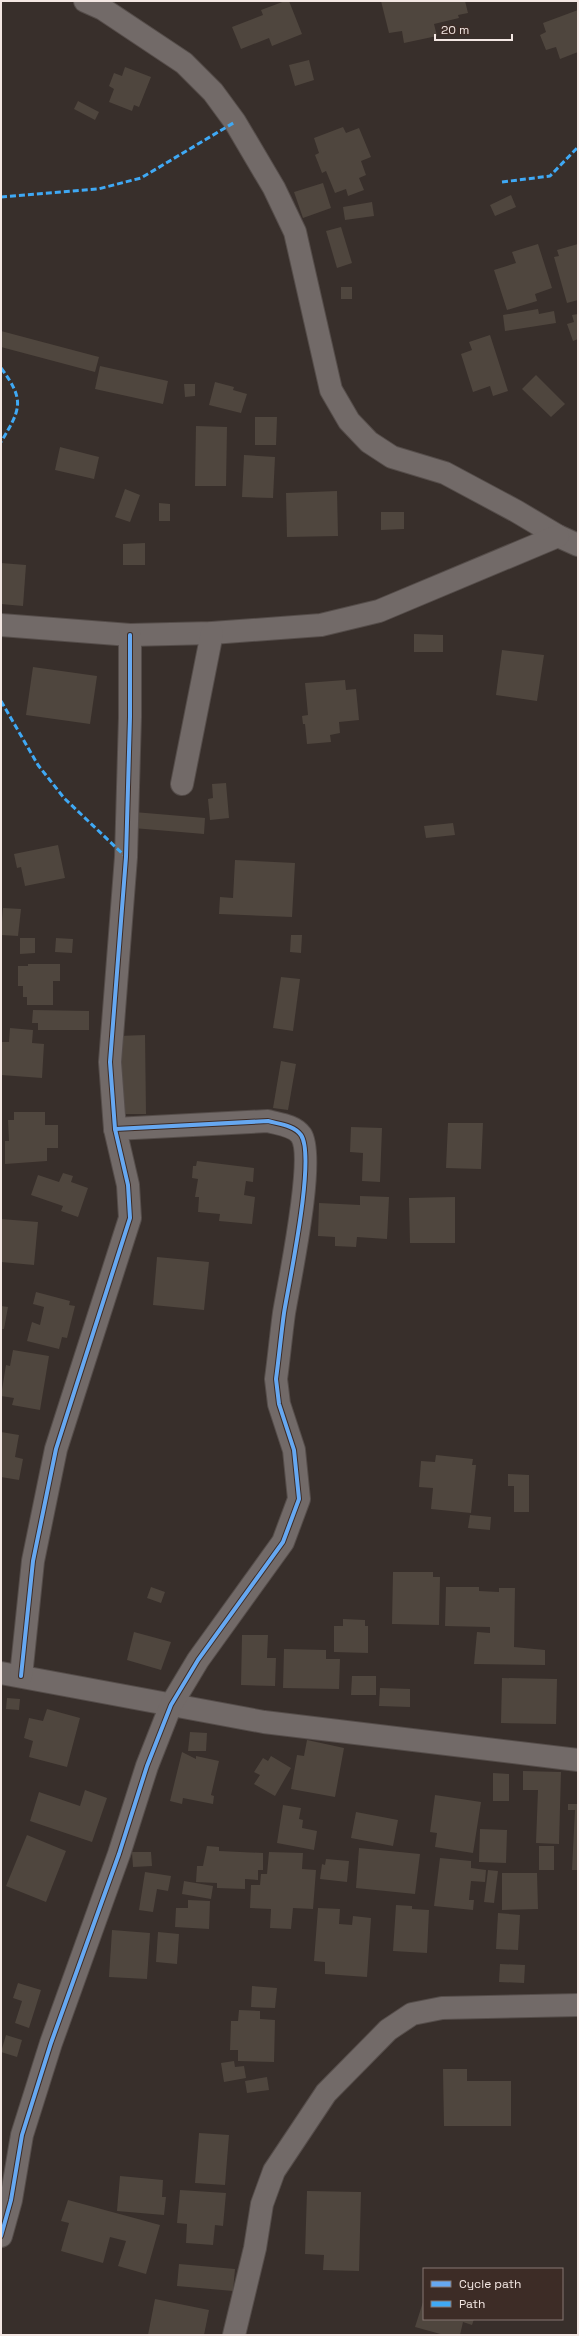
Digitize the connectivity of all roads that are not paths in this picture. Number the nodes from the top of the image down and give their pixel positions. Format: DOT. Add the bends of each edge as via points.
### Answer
graph roads {
  1 [pos="85,1"];
  2 [pos="558,536"];
  3 [pos="578,546"];
  4 [pos="1,625"];
  5 [pos="212,633"];
  6 [pos="130,635"];
  7 [pos="182,784"];
  8 [pos="115,1129"];
  9 [pos="11,1675"];
  10 [pos="171,1705"];
  11 [pos="578,1760"];
  12 [pos="578,2005"];
  13 [pos="1,2236"];
  14 [pos="234,2335"];
  1 -- 2 [label="street" via="103,8 184,63 214,92 235,122 274,188 295,232 331,390 349,421 369,442 392,457 445,473"];
  2 -- 3 [label="street"];
  2 -- 5 [label="street" via="379,611 321,625"];
  4 -- 6 [label="street"];
  5 -- 6 [label="street"];
  5 -- 7 [label="street"];
  6 -- 8 [label="street" via="126,858 110,1062"];
  8 -- 9 [label="street" via="128,1185 130,1218 56,1449"];
  8 -- 10 [label="street" via="268,1121 291,1127 301,1135 305,1149 302,1203 276,1379 279,1404 294,1450 299,1499 283,1542 198,1660"];
  9 -- 10 [label="street"];
  10 -- 11 [label="street" via="264,1722"];
  10 -- 13 [label="street" via="147,1766 119,1854 51,2043 22,2135 11,2200"];
  12 -- 14 [label="street" via="442,2008 412,2014 388,2030 326,2094 274,2171 262,2204 255,2248"];
}
